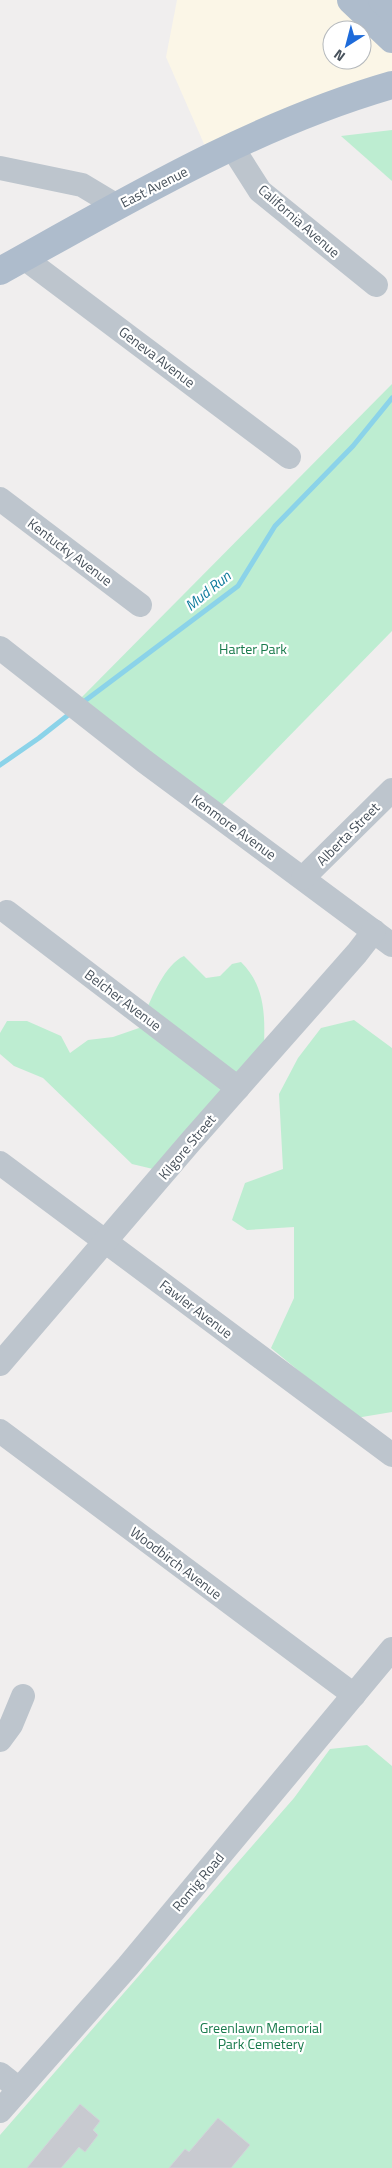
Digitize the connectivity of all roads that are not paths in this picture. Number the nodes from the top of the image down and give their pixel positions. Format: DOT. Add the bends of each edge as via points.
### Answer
graph roads {
  1 [pos="351,0"];
  2 [pos="382,0"];
  3 [pos="392,9"];
  4 [pos="392,39"];
  5 [pos="392,85"];
  6 [pos="232,147"];
  7 [pos="0,168"];
  8 [pos="117,206"];
  9 [pos="24,258"];
  10 [pos="0,271"];
  11 [pos="376,285"];
  12 [pos="289,457"];
  13 [pos="0,499"];
  14 [pos="140,605"];
  15 [pos="0,648"];
  16 [pos="392,790"];
  17 [pos="303,878"];
  18 [pos="7,912"];
  19 [pos="383,938"];
  20 [pos="238,1088"];
  21 [pos="0,1163"];
  22 [pos="105,1241"];
  23 [pos="0,1364"];
  24 [pos="0,1430"];
  25 [pos="392,1455"];
  26 [pos="392,1649"];
  27 [pos="354,1695"];
  28 [pos="23,1696"];
  29 [pos="0,1740"];
  30 [pos="0,2074"];
  31 [pos="19,2089"];
  32 [pos="0,2111"];
  1 -- 4 [label="main road"];
  2 -- 3 [label="main road"];
  5 -- 6 [label="main road, East Avenue" via="313,112"];
  6 -- 8 [label="main road, East Avenue"];
  6 -- 11 [label="street, California Avenue" via="260,191"];
  7 -- 8 [label="street" via="82,185"];
  8 -- 9 [label="main road, East Avenue"];
  9 -- 10 [label="main road, East Avenue"];
  9 -- 12 [label="street, Geneva Avenue"];
  13 -- 14 [label="street, Kentucky Avenue"];
  15 -- 17 [label="street, Kenmore Avenue"];
  16 -- 17 [label="street, Alberta Street"];
  17 -- 19 [label="street, Kenmore Avenue"];
  18 -- 20 [label="street, Belcher Avenue"];
  19 -- 20 [label="street, Kilgore Street" via="357,953"];
  20 -- 22 [label="street, Kilgore Street"];
  21 -- 22 [label="street, Fawler Avenue"];
  22 -- 23 [label="street, Kilgore Street"];
  22 -- 25 [label="street, Fawler Avenue"];
  24 -- 27 [label="street, Woodbirch Avenue"];
  26 -- 27 [label="street, Romig Road"];
  27 -- 31 [label="street, Romig Road" via="128,1966"];
  28 -- 29 [label="street" via="11,1725"];
  30 -- 31 [label="street"];
  31 -- 32 [label="street, Romig Road"];
}
